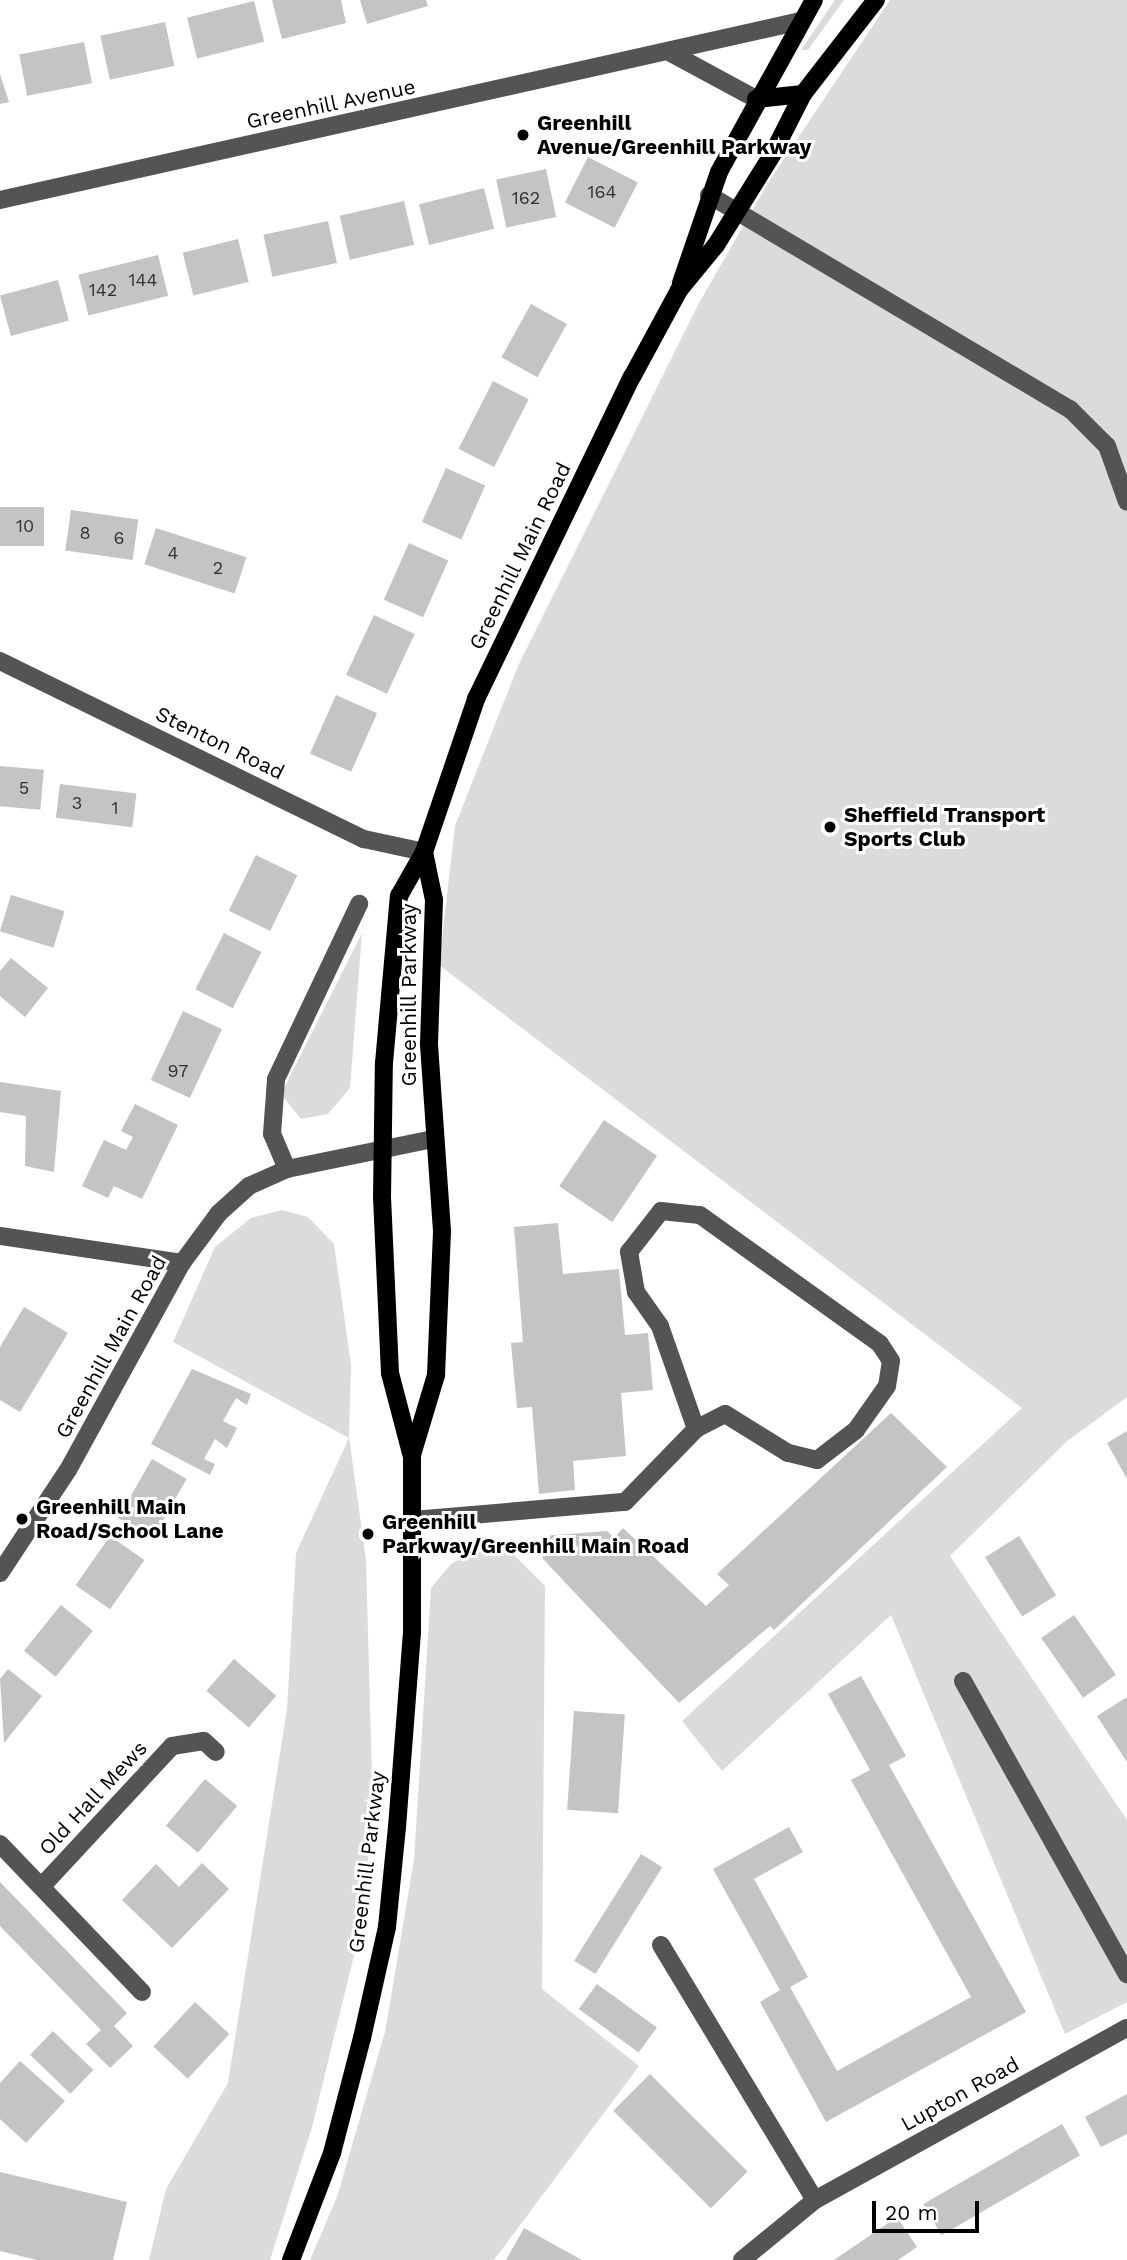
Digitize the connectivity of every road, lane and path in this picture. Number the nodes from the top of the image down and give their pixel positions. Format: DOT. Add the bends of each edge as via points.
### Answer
graph roads {
  1 [pos="814,0"];
  2 [pos="876,0"];
  3 [pos="801,21"];
  4 [pos="671,53"];
  5 [pos="803,94"];
  6 [pos="756,99"];
  7 [pos="709,195"];
  8 [pos="0,200"];
  9 [pos="737,211"];
  10 [pos="679,290"];
  11 [pos="1127,502"];
  12 [pos="0,661"];
  13 [pos="424,852"];
  14 [pos="359,904"];
  15 [pos="433,1139"];
  16 [pos="383,1149"];
  17 [pos="287,1169"];
  18 [pos="0,1236"];
  19 [pos="182,1263"];
  20 [pos="696,1429"];
  21 [pos="412,1457"];
  22 [pos="413,1520"];
  23 [pos="0,1573"];
  24 [pos="963,1681"];
  25 [pos="216,1752"];
  26 [pos="0,1844"];
  27 [pos="42,1886"];
  28 [pos="662,1945"];
  29 [pos="1127,1974"];
  30 [pos="142,1992"];
  31 [pos="1127,2028"];
  32 [pos="815,2200"];
  33 [pos="291,2260"];
  34 [pos="742,2260"];
  1 -- 3 [label="main road, Greenhill Main Road"];
  2 -- 5 [label="main road, Greenhill Main Road"];
  3 -- 4 [label="street, Greenhill Avenue"];
  3 -- 6 [label="main road, Greenhill Main Road"];
  4 -- 6 [label="street"];
  4 -- 8 [label="street, Greenhill Avenue"];
  5 -- 6 [label="main road"];
  5 -- 9 [label="main road, Greenhill Main Road"];
  6 -- 7 [label="main road, Greenhill Main Road"];
  7 -- 9 [label="street"];
  7 -- 10 [label="main road, Greenhill Main Road"];
  9 -- 10 [label="main road, Greenhill Main Road"];
  9 -- 11 [label="street" via="1070,409 1107,446"];
  10 -- 13 [label="main road, Greenhill Main Road" via="477,699"];
  12 -- 13 [label="street, Stenton Road" via="364,839"];
  13 -- 15 [label="main road, Greenhill Parkway" via="434,900"];
  13 -- 16 [label="main road, Greenhill Parkway" via="399,896 392,941"];
  14 -- 17 [label="street" via="276,1079 272,1134"];
  15 -- 16 [label="street, Greenhill Main Road"];
  15 -- 21 [label="main road, Greenhill Parkway" via="442,1231 436,1375"];
  16 -- 17 [label="street, Greenhill Main Road"];
  16 -- 21 [label="main road, Greenhill Parkway" via="390,1373"];
  17 -- 19 [label="street, Greenhill Main Road" via="249,1186"];
  18 -- 19 [label="street"];
  19 -- 23 [label="street, Greenhill Main Road" via="68,1470"];
  20 -- 20 [label="street" via="725,1414 788,1453 817,1460 856,1430 887,1386 891,1361 880,1344 700,1215 661,1210 629,1252 636,1292 660,1326"];
  20 -- 22 [label="street" via="625,1502"];
  21 -- 22 [label="main road, Greenhill Parkway"];
  22 -- 33 [label="main road, Greenhill Parkway" via="412,1633 387,1927 332,2153"];
  24 -- 29 [label="street"];
  25 -- 27 [label="street, Old Hall Mews" via="204,1741 172,1746"];
  26 -- 27 [label="street, Old Hall Mews"];
  27 -- 30 [label="street, Old Hall Mews"];
  28 -- 32 [label="street"];
  31 -- 32 [label="street, Lupton Road"];
  32 -- 34 [label="street, Lupton Road"];
}
